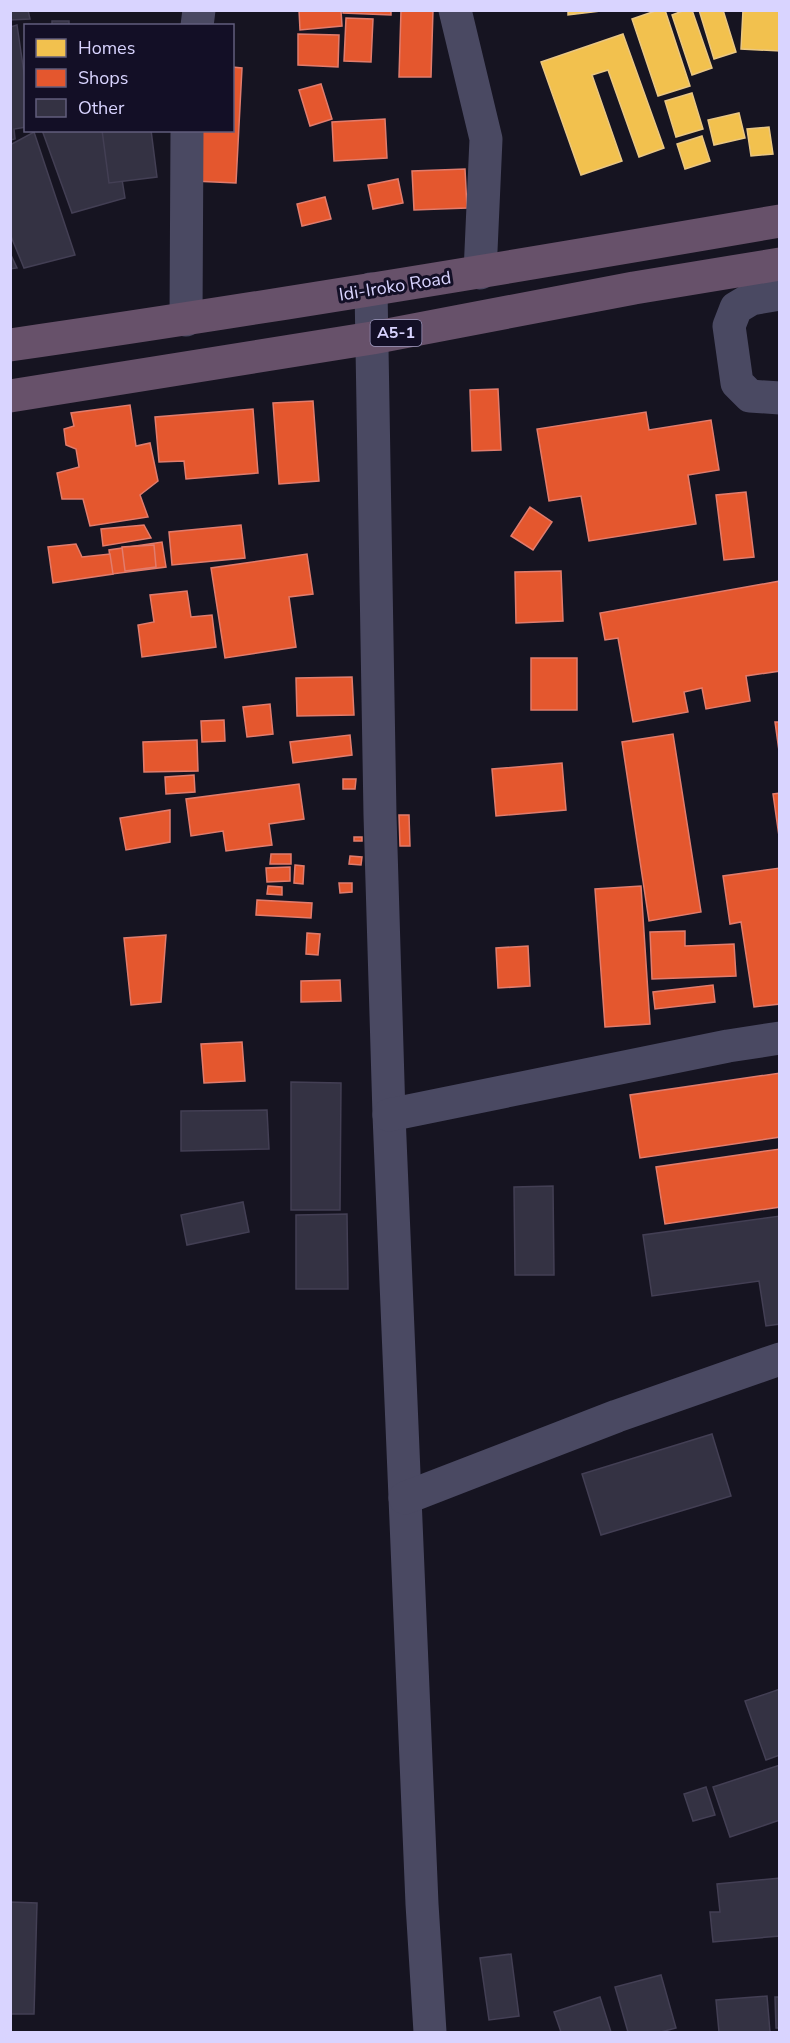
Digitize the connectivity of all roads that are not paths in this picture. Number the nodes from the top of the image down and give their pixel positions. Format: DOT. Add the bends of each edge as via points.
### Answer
graph roads {
  1 [pos="455,10"];
  2 [pos="187,132"];
  3 [pos="780,221"];
  4 [pos="780,264"];
  5 [pos="480,273"];
  6 [pos="371,289"];
  7 [pos="780,294"];
  8 [pos="186,320"];
  9 [pos="372,338"];
  10 [pos="10,345"];
  11 [pos="10,396"];
  12 [pos="780,398"];
  13 [pos="780,1038"];
  14 [pos="389,1114"];
  15 [pos="780,1359"];
  16 [pos="405,1498"];
  17 [pos="430,2032"];
  1 -- 5 [label="street" via="486,139"];
  2 -- 8 [label="street"];
  3 -- 5 [label="highway, Idi-Iroko Road"];
  4 -- 9 [label="highway, A5-1"];
  5 -- 6 [label="highway, Idi-Iroko Road"];
  6 -- 8 [label="highway, Idi-Iroko Road"];
  6 -- 9 [label="street"];
  7 -- 12 [label="street" via="751,299 736,309 729,326 736,383 750,396"];
  8 -- 10 [label="highway, Idi-Iroko Road"];
  9 -- 11 [label="highway, A5-1"];
  9 -- 14 [label="street"];
  13 -- 14 [label="street"];
  14 -- 16 [label="street"];
  15 -- 16 [label="street" via="617,1416"];
  16 -- 17 [label="street"];
}
